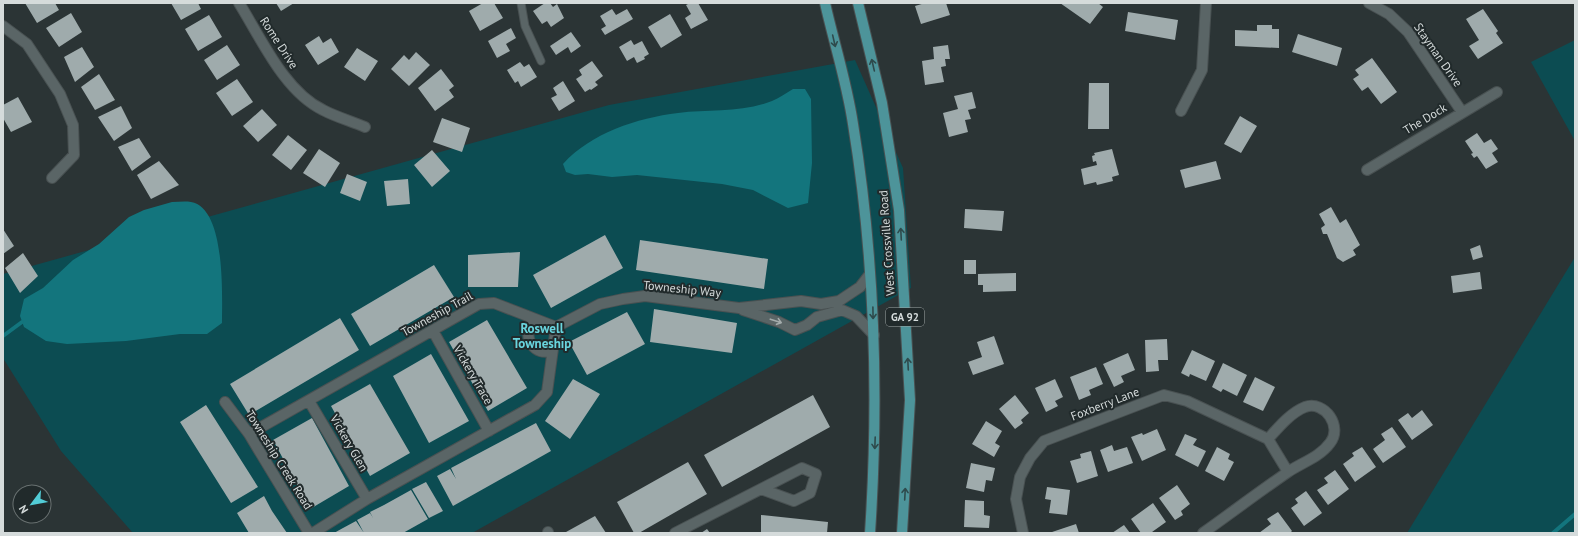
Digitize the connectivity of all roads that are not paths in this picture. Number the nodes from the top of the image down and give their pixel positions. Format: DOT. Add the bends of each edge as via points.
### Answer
graph roads {
  1 [pos="239,3"];
  2 [pos="521,3"];
  3 [pos="825,3"];
  4 [pos="858,3"];
  5 [pos="1206,3"];
  6 [pos="1369,3"];
  7 [pos="3,26"];
  8 [pos="541,61"];
  9 [pos="1497,92"];
  10 [pos="1181,111"];
  11 [pos="1462,112"];
  12 [pos="365,127"];
  13 [pos="1367,170"];
  14 [pos="52,178"];
  15 [pos="870,274"];
  16 [pos="841,305"];
  17 [pos="739,308"];
  18 [pos="539,321"];
  19 [pos="556,327"];
  20 [pos="433,331"];
  21 [pos="874,335"];
  22 [pos="555,345"];
  23 [pos="309,400"];
  24 [pos="225,402"];
  25 [pos="489,431"];
  26 [pos="249,434"];
  27 [pos="1268,438"];
  28 [pos="1288,472"];
  29 [pos="761,489"];
  30 [pos="366,499"];
  31 [pos="309,533"];
  32 [pos="313,533"];
  33 [pos="675,533"];
  34 [pos="870,533"];
  35 [pos="902,533"];
  36 [pos="1023,533"];
  37 [pos="1203,533"];
  1 -- 12 [label="street, Rome Drive" via="276,66 294,88 321,110"];
  2 -- 8 [label="lane" via="525,26"];
  3 -- 15 [label="main road, West Crossville Road / GA 92, one-way" via="853,122"];
  35 -- 4 [label="main road, West Crossville Road / GA 92, one-way" via="910,400 899,210 882,103"];
  5 -- 10 [label="street" via="1202,70"];
  6 -- 11 [label="street, Stayman Drive" via="1389,14 1408,32"];
  7 -- 14 [label="street" via="27,44 60,94 73,125 74,155"];
  9 -- 11 [label="street, The Dock"];
  11 -- 13 [label="street, The Dock"];
  15 -- 16 [label="street"];
  15 -- 21 [label="main road, West Crossville Road / GA 92, one-way"];
  16 -- 17 [label="street, Towneship Way" via="801,301"];
  17 -- 16 [label="street, Towneship Way, one-way" via="795,330"];
  16 -- 21 [label="street"];
  17 -- 19 [label="street, Towneship Way" via="645,296 600,304"];
  18 -- 19 [label="street, Towneship Trail"];
  18 -- 20 [label="street, Towneship Trail" via="494,304 479,304"];
  18 -- 22 [label="street" via="531,322 528,328 528,338 533,347 547,352"];
  19 -- 22 [label="street"];
  20 -- 23 [label="street, Towneship Trail"];
  20 -- 25 [label="street, Vickery Trace"];
  21 -- 34 [label="main road, West Crossville Road / GA 92, one-way" via="875,423"];
  22 -- 25 [label="street" via="547,392 535,405"];
  23 -- 26 [label="street, Towneship Trail"];
  23 -- 30 [label="street, Vickery Glen"];
  24 -- 26 [label="street, Towneship Creek Road"];
  25 -- 30 [label="street"];
  26 -- 31 [label="street, Towneship Creek Road"];
  27 -- 28 [label="street"];
  27 -- 28 [label="street" via="1288,419 1306,407 1318,407 1334,423 1334,435 1330,444 1319,454"];
  27 -- 36 [label="street, Foxberry Lane" via="1187,401 1164,395 1044,441 1030,458 1020,477 1016,499"];
  28 -- 37 [label="street"];
  29 -- 29 [label="street" via="802,468 816,474 810,493 794,500"];
  29 -- 33 [label="street"];
  30 -- 32 [label="street"];
}
